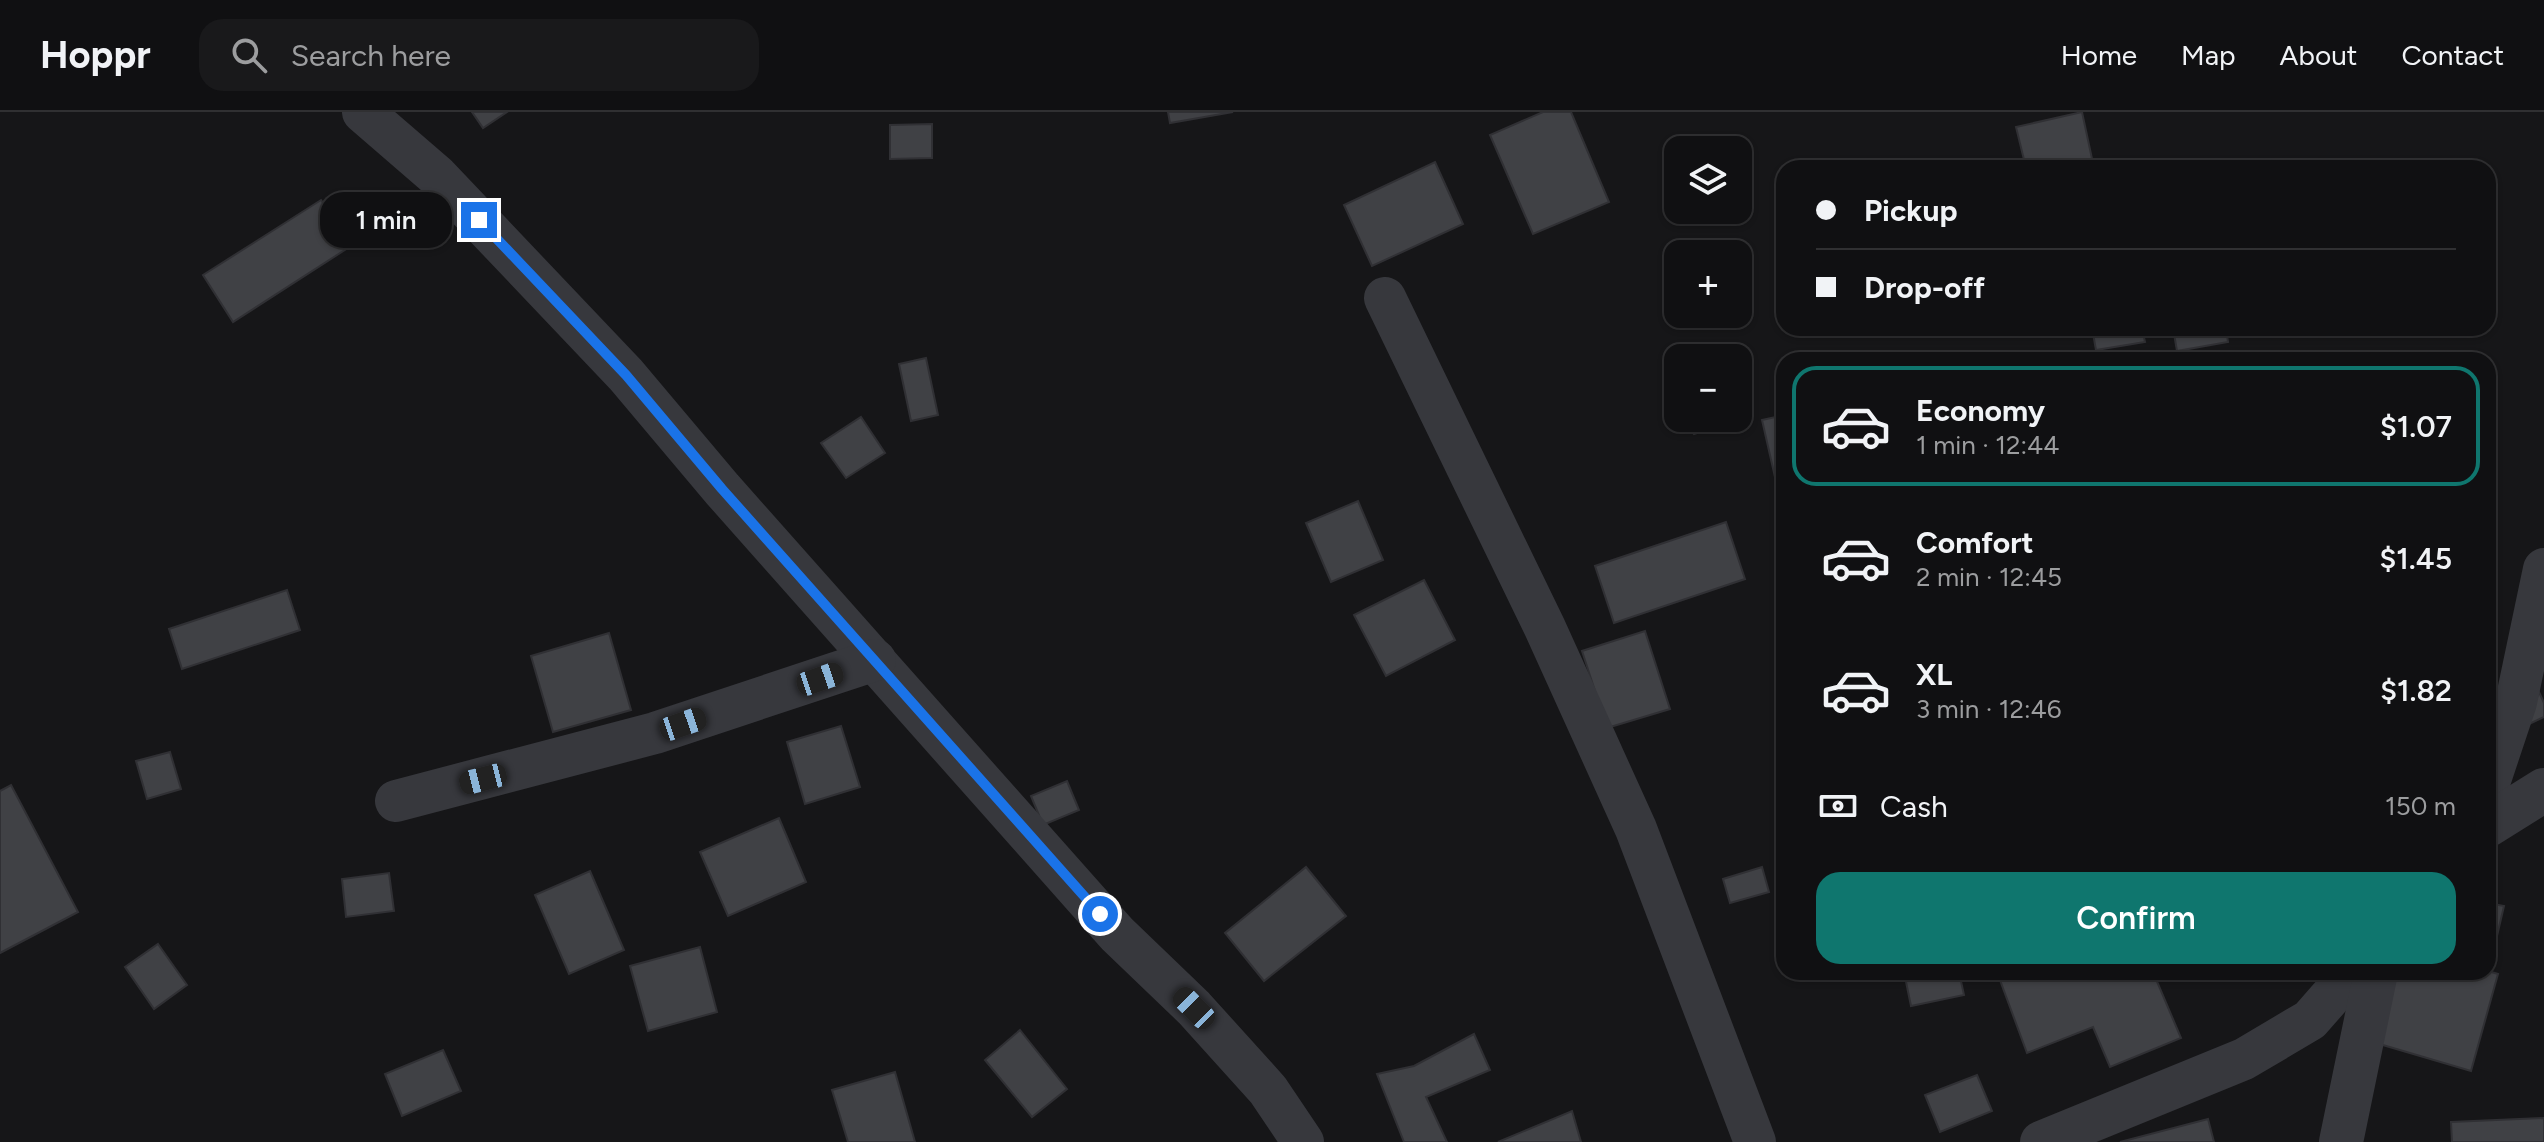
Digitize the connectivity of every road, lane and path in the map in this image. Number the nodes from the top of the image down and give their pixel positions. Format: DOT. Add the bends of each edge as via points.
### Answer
graph roads {
  1 [pos="363,112"];
  2 [pos="1385,298"];
  3 [pos="2544,569"];
  4 [pos="875,660"];
  5 [pos="2496,762"];
  6 [pos="2544,790"];
  7 [pos="396,801"];
  8 [pos="2496,820"];
  9 [pos="2345,980"];
  10 [pos="2374,980"];
  11 [pos="1303,1142"];
  12 [pos="1755,1142"];
  13 [pos="2041,1142"];
  14 [pos="2341,1142"];
  1 -- 4 [label="street" via="437,176 626,375"];
  2 -- 12 [label="street" via="1636,829"];
  3 -- 5 [label="street" via="2516,702"];
  4 -- 7 [label="street" via="655,733"];
  4 -- 11 [label="street" via="1117,934 1268,1090"];
  6 -- 8 [label="street"];
  9 -- 13 [label="street" via="2310,1020 2244,1059"];
  10 -- 14 [label="street"];
}
